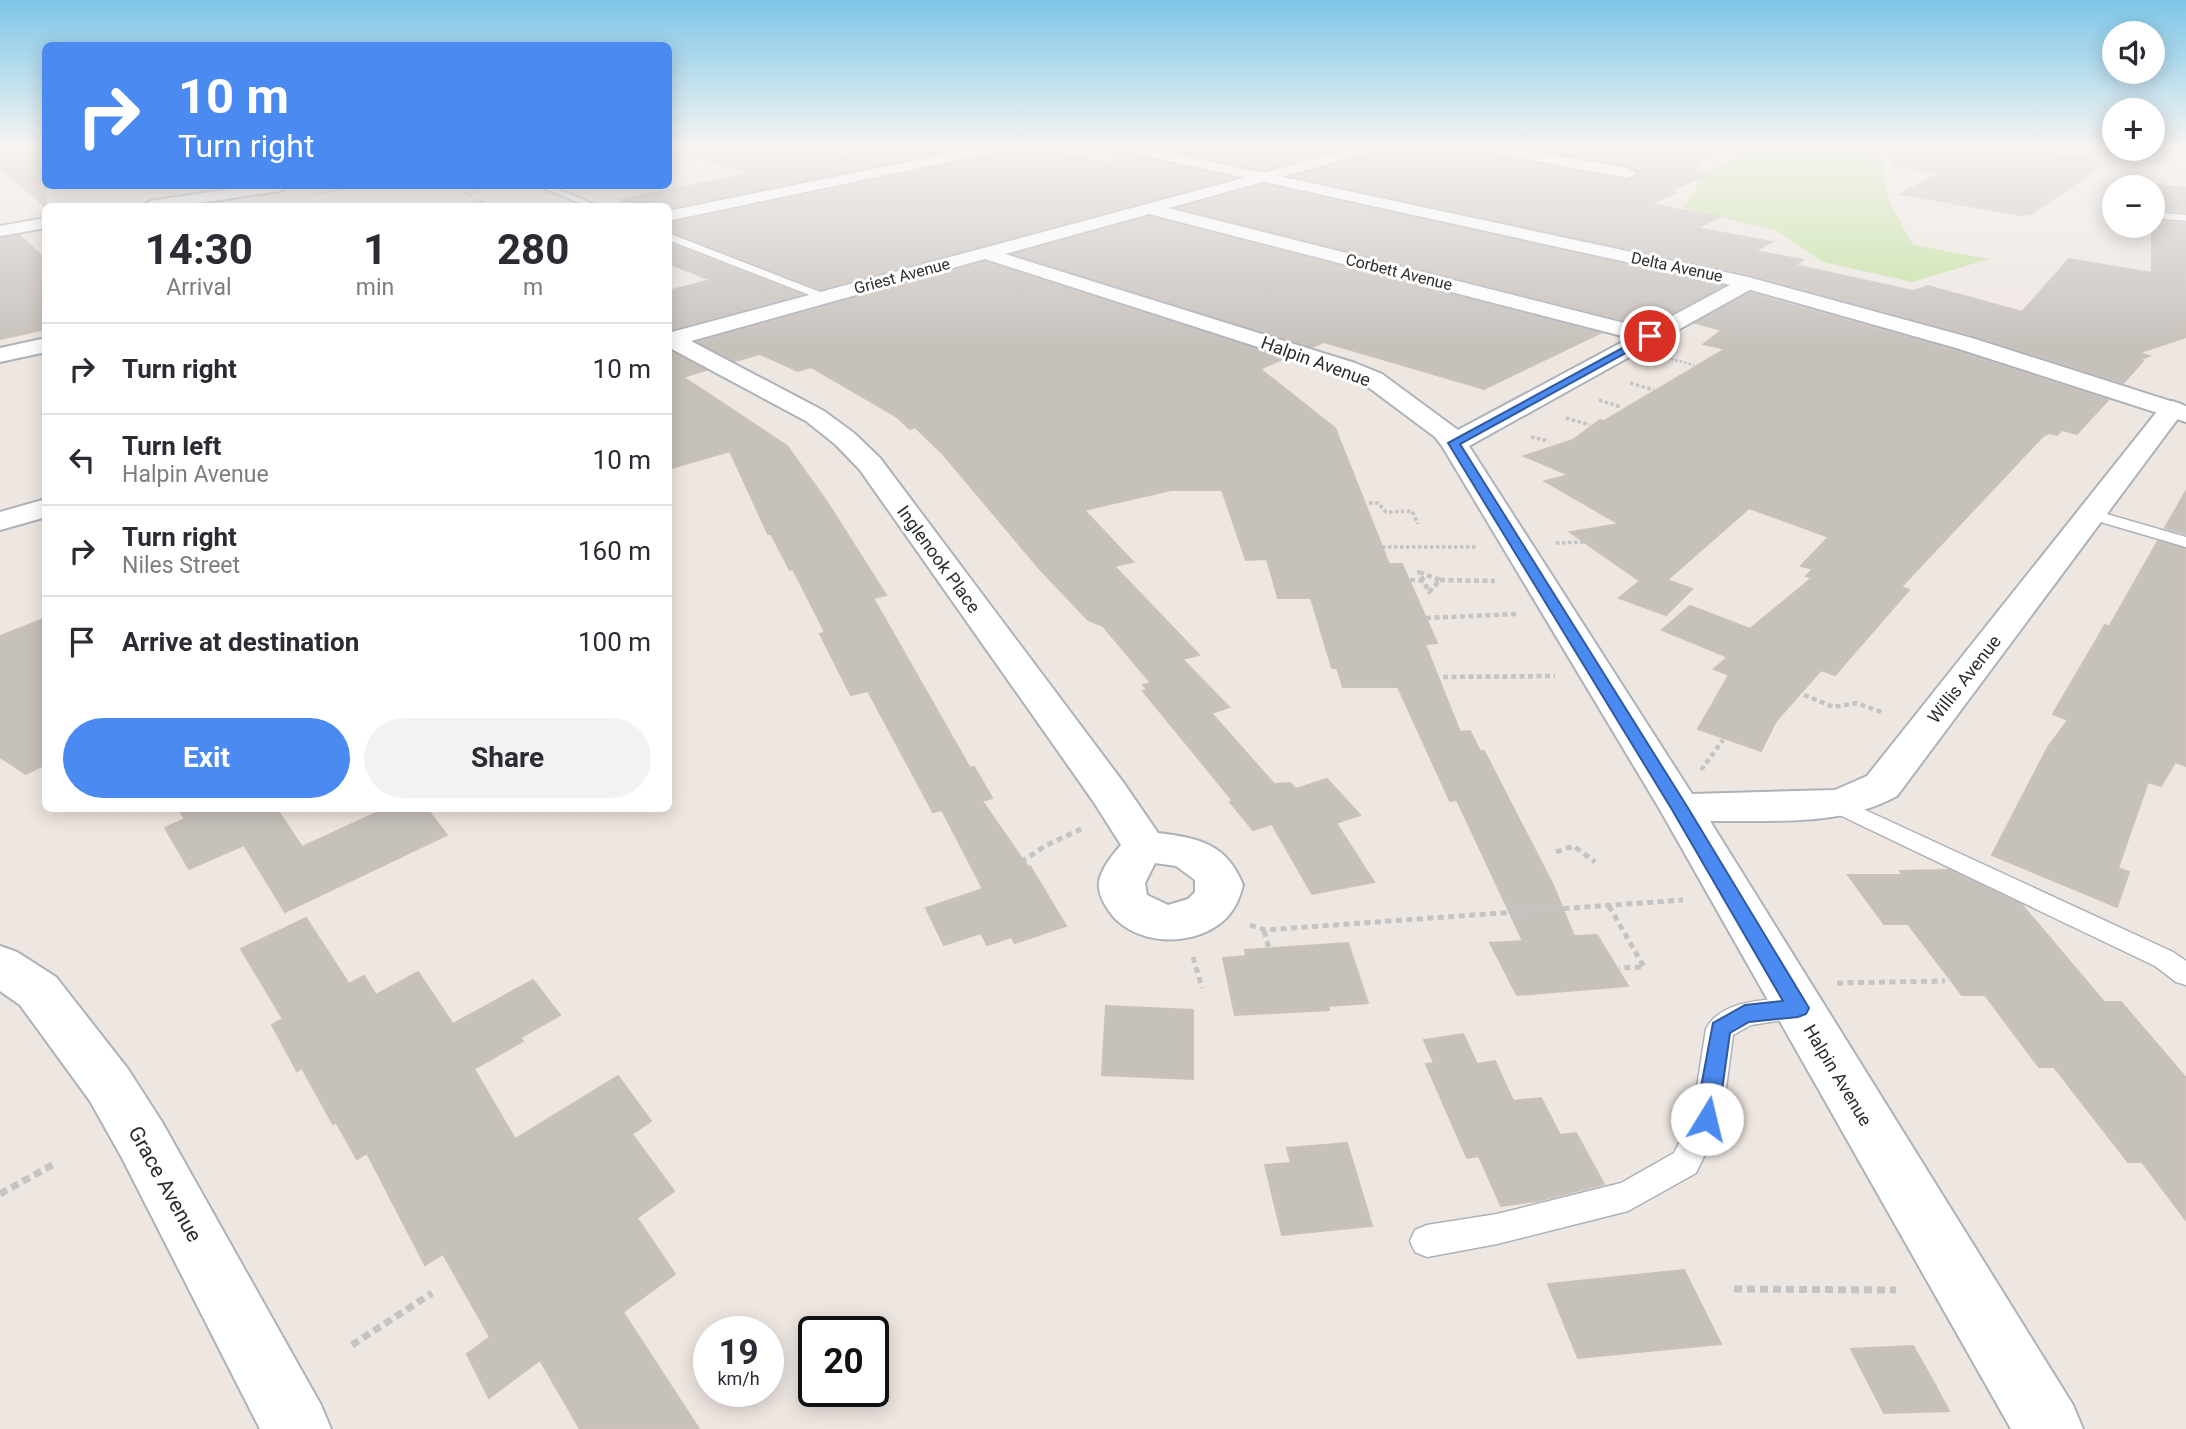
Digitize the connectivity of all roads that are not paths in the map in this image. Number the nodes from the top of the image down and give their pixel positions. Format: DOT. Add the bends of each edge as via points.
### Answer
graph roads {
  1 [pos="1134,213"];
  2 [pos="1163,213"];
  3 [pos="1428,213"];
  4 [pos="2165,216"];
  5 [pos="2186,218"];
  6 [pos="42,224"];
  7 [pos="0,231"];
  8 [pos="672,238"];
  9 [pos="984,253"];
  10 [pos="1748,283"];
  11 [pos="824,297"];
  12 [pos="1650,336"];
  13 [pos="672,338"];
  14 [pos="672,340"];
  15 [pos="42,346"];
  16 [pos="0,355"];
  17 [pos="2179,411"];
  18 [pos="1454,443"];
  19 [pos="42,509"];
  20 [pos="2092,515"];
  21 [pos="0,521"];
  22 [pos="2186,542"];
  23 [pos="1687,793"];
  24 [pos="1835,804"];
  25 [pos="1144,846"];
  26 [pos="0,965"];
  27 [pos="2186,975"];
  28 [pos="1798,1008"];
  29 [pos="1427,1241"];
  30 [pos="297,1429"];
  31 [pos="2049,1429"];
  1 -- 9 [label="street, Griest Avenue"];
  2 -- 12 [label="street, Corbett Avenue"];
  3 -- 10 [label="street, Delta Avenue"];
  4 -- 5 [label="lane"];
  6 -- 7 [label="street"];
  8 -- 11 [label="lane"];
  9 -- 11 [label="street, Griest Avenue"];
  9 -- 18 [label="street, Halpin Avenue" via="1347,368 1373,379"];
  10 -- 12 [label="street"];
  10 -- 17 [label="street, Delta Avenue"];
  11 -- 13 [label="street, Griest Avenue"];
  12 -- 18 [label="street"];
  14 -- 25 [label="street, Inglenook Place" via="815,416 870,464"];
  15 -- 16 [label="street"];
  17 -- 20 [label="street, Willis Avenue"];
  18 -- 23 [label="street, Halpin Avenue"];
  19 -- 21 [label="street"];
  20 -- 22 [label="lane"];
  20 -- 24 [label="street, Willis Avenue" via="1882,786"];
  23 -- 24 [label="street, Willis Avenue"];
  23 -- 28 [label="street, Halpin Avenue"];
  24 -- 27 [label="lane" via="2164,959"];
  26 -- 30 [label="street, Grace Avenue" via="38,991 108,1085"];
  28 -- 29 [label="lane" via="1745,1014 1720,1029 1707,1119 1685,1163 1628,1196 1497,1229"];
  28 -- 31 [label="street, Halpin Avenue"];
}
